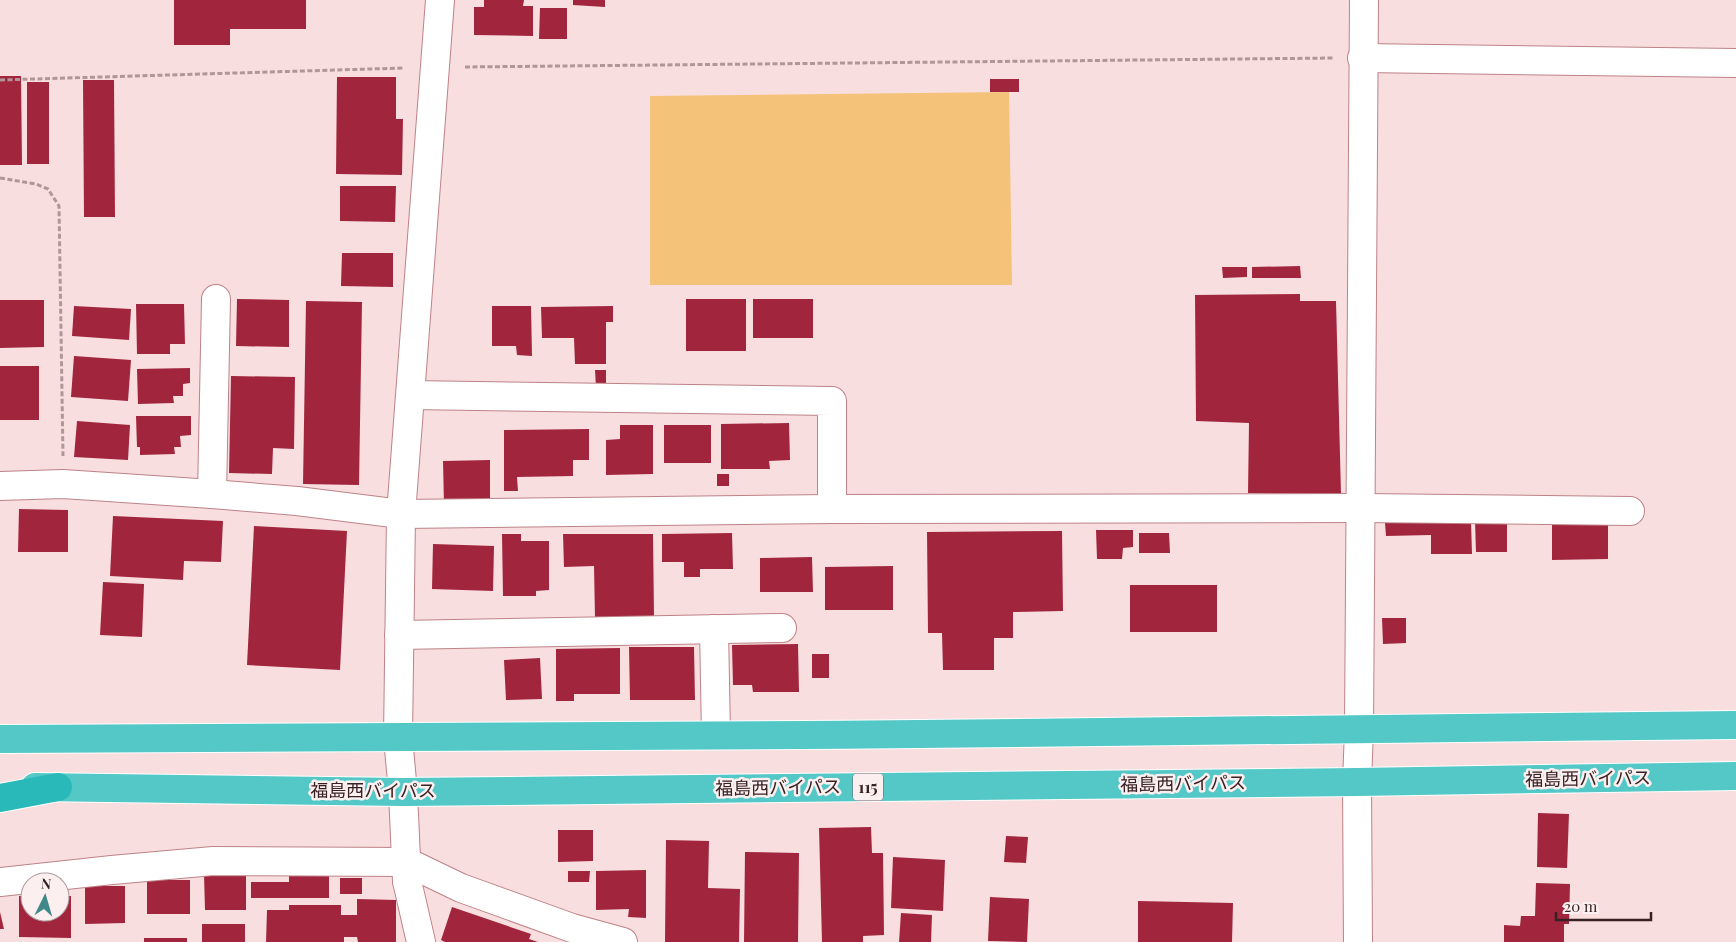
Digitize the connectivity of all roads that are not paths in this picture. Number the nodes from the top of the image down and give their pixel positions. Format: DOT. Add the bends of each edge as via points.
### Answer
graph roads {
  1 [pos="440,0"];
  2 [pos="1364,0"];
  3 [pos="1362,58"];
  4 [pos="1736,63"];
  5 [pos="216,298"];
  6 [pos="411,395"];
  7 [pos="0,486"];
  8 [pos="212,494"];
  9 [pos="1361,508"];
  10 [pos="832,509"];
  11 [pos="1630,511"];
  12 [pos="401,514"];
  13 [pos="782,628"];
  14 [pos="714,629"];
  15 [pos="399,636"];
  16 [pos="1736,725"];
  17 [pos="1359,730"];
  18 [pos="716,735"];
  19 [pos="398,738"];
  20 [pos="0,739"];
  21 [pos="1736,776"];
  22 [pos="1357,782"];
  23 [pos="58,787"];
  24 [pos="0,788"];
  25 [pos="403,792"];
  26 [pos="0,798"];
  27 [pos="407,871"];
  28 [pos="0,882"];
  29 [pos="422,942"];
  30 [pos="623,942"];
  31 [pos="1358,942"];
  1 -- 6 [label="street"];
  2 -- 3 [label="street"];
  3 -- 4 [label="street"];
  3 -- 9 [label="street"];
  5 -- 8 [label="street"];
  6 -- 10 [label="street" via="832,401"];
  6 -- 12 [label="street"];
  7 -- 8 [label="street" via="63,484"];
  8 -- 12 [label="street"];
  9 -- 10 [label="street"];
  9 -- 11 [label="street"];
  9 -- 17 [label="street"];
  10 -- 12 [label="street"];
  12 -- 15 [label="street"];
  13 -- 14 [label="street"];
  14 -- 15 [label="street"];
  14 -- 18 [label="street"];
  15 -- 19 [label="street"];
  16 -- 17 [label="highway"];
  17 -- 18 [label="highway"];
  17 -- 22 [label="street"];
  18 -- 19 [label="highway"];
  19 -- 20 [label="highway"];
  19 -- 25 [label="street"];
  21 -- 22 [label="highway, 福島西バイパス / 115"];
  22 -- 25 [label="highway, 福島西バイパス / 115"];
  22 -- 31 [label="street"];
  23 -- 24 [label="highway, 福島西バイパス / 115"];
  23 -- 25 [label="highway, 福島西バイパス / 115"];
  23 -- 26 [label="highway"];
  25 -- 27 [label="street"];
  27 -- 28 [label="street" via="213,861"];
  27 -- 29 [label="street"];
  27 -- 30 [label="street" via="572,928"];
}
